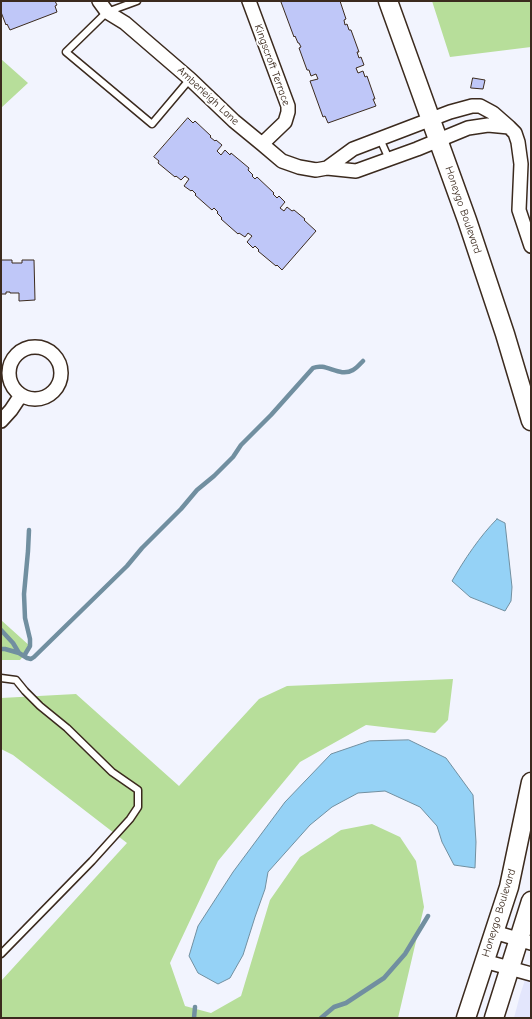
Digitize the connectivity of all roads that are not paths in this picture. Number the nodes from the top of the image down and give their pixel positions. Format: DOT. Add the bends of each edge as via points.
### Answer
graph roads {
  1 [pos="99,1"];
  2 [pos="137,1"];
  3 [pos="249,1"];
  4 [pos="388,1"];
  5 [pos="107,12"];
  6 [pos="190,79"];
  7 [pos="430,119"];
  8 [pos="509,127"];
  9 [pos="380,139"];
  10 [pos="438,140"];
  11 [pos="262,144"];
  12 [pos="389,159"];
  13 [pos="327,168"];
  14 [pos="531,189"];
  15 [pos="519,200"];
  16 [pos="531,246"];
  17 [pos="22,395"];
  18 [pos="1,421"];
  19 [pos="531,421"];
  20 [pos="1,678"];
  21 [pos="531,782"];
  22 [pos="531,901"];
  23 [pos="494,932"];
  24 [pos="525,941"];
  25 [pos="1,954"];
  26 [pos="484,961"];
  27 [pos="509,968"];
  28 [pos="531,974"];
  29 [pos="466,1018"];
  30 [pos="494,1018"];
  1 -- 5 [label="street, Amberleigh Lane"];
  2 -- 5 [label="lane"];
  3 -- 11 [label="street, Kingscroft Terrace" via="288,106 284,122"];
  4 -- 7 [label="main road, Honeygo Boulevard"];
  5 -- 6 [label="street, Amberleigh Lane" via="125,23"];
  5 -- 6 [label="lane" via="66,52 152,124"];
  6 -- 11 [label="street, Amberleigh Lane"];
  7 -- 8 [label="street" via="464,107 480,106 493,112"];
  7 -- 9 [label="street"];
  7 -- 10 [label="main road, Honeygo Boulevard"];
  8 -- 10 [label="street, Amberleigh Lane" via="488,124 468,128"];
  8 -- 15 [label="street" via="515,133 518,142 521,164"];
  9 -- 12 [label="lane"];
  9 -- 13 [label="street" via="353,149"];
  10 -- 12 [label="street, Amberleigh Lane"];
  10 -- 19 [label="main road, Honeygo Boulevard" via="505,334"];
  11 -- 13 [label="street, Amberleigh Lane" via="282,161 316,170"];
  12 -- 13 [label="street, Amberleigh Lane" via="356,170"];
  14 -- 15 [label="street"];
  15 -- 16 [label="street" via="519,210"];
  17 -- 18 [label="street"];
  20 -- 25 [label="lane" via="16,680 40,706 67,728 112,772 138,790 138,807 130,819"];
  21 -- 23 [label="main road, Honeygo Boulevard" via="509,887"];
  22 -- 24 [label="main road"];
  23 -- 24 [label="street"];
  23 -- 26 [label="main road, Honeygo Boulevard"];
  24 -- 27 [label="main road"];
  26 -- 27 [label="street"];
  26 -- 29 [label="main road, Honeygo Boulevard"];
  27 -- 28 [label="street"];
  27 -- 30 [label="main road"];
}
